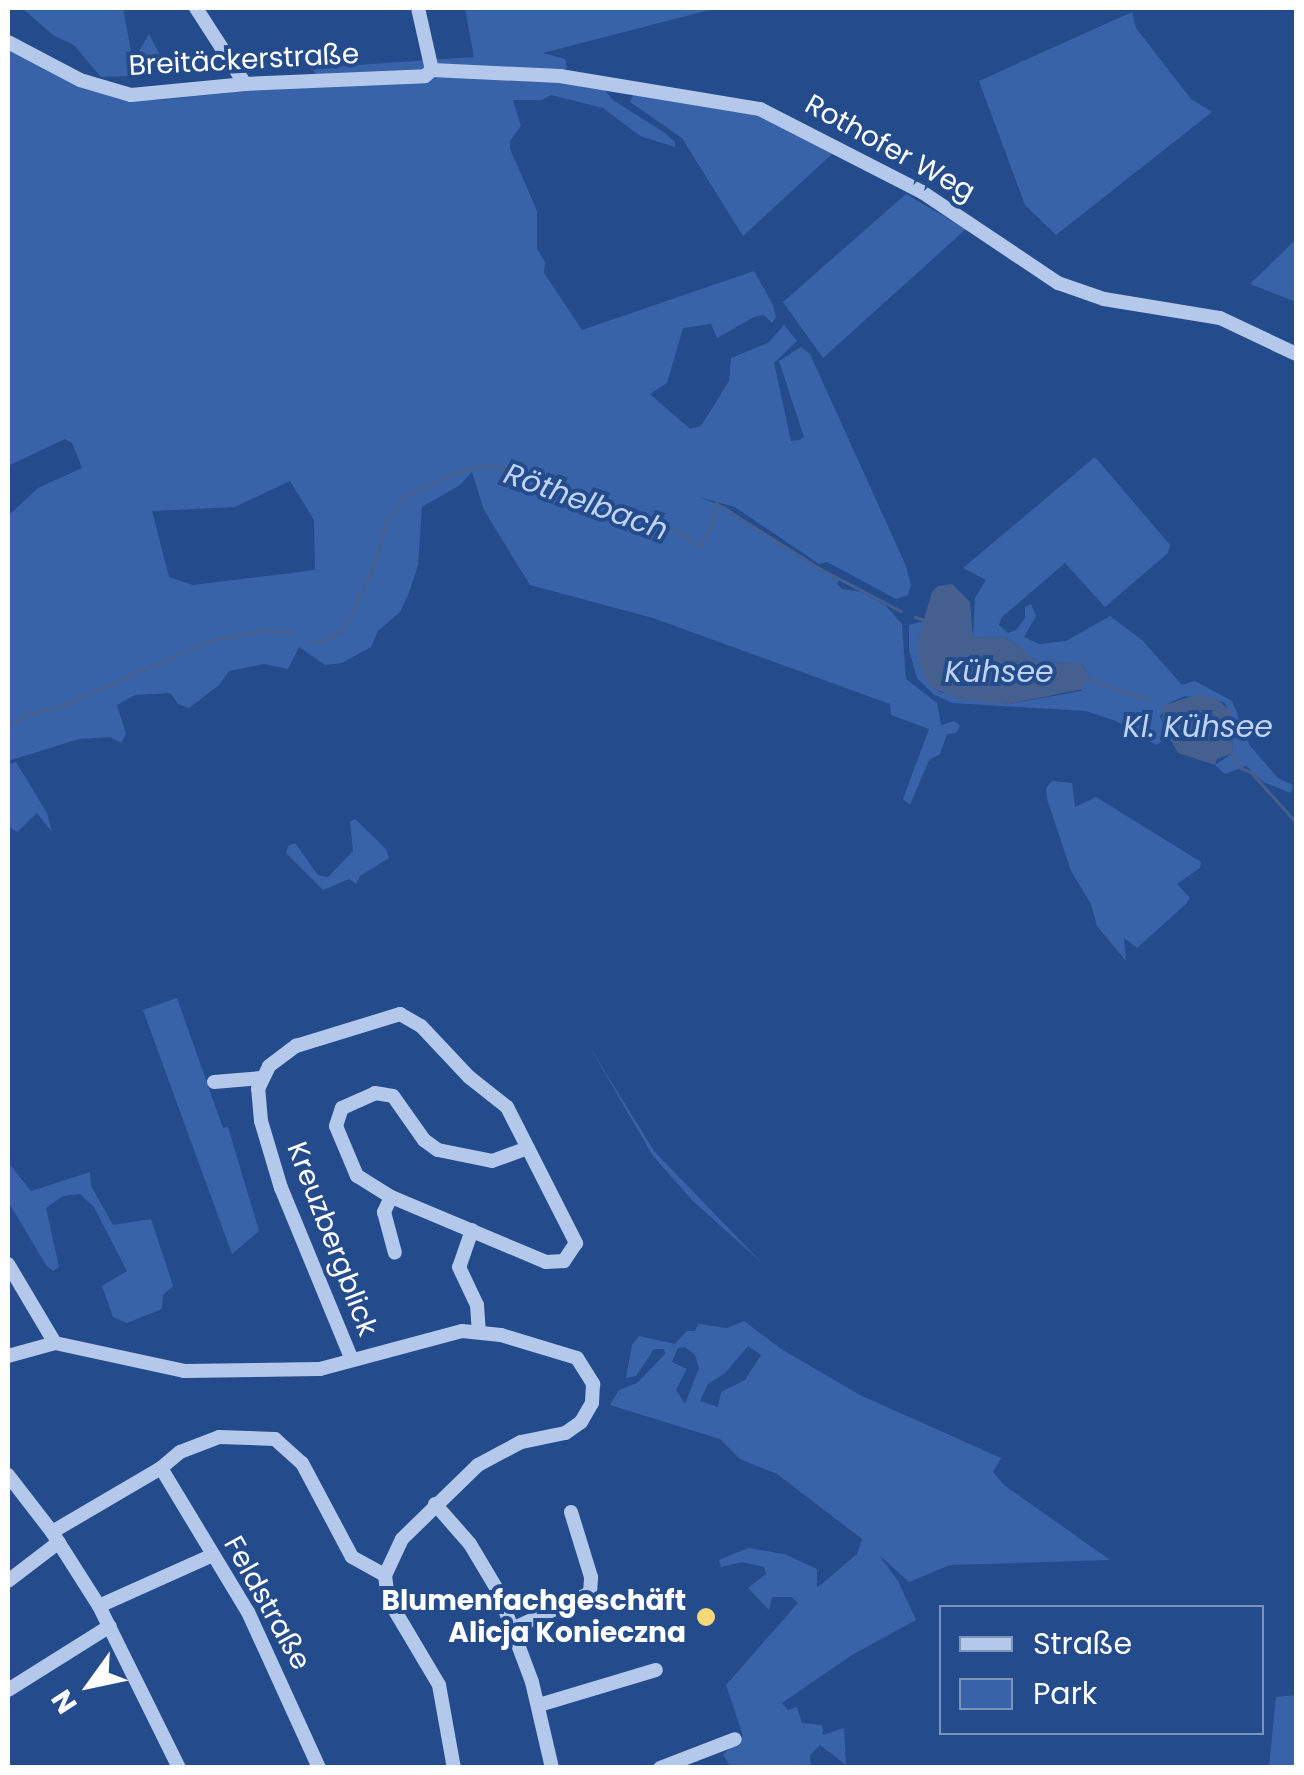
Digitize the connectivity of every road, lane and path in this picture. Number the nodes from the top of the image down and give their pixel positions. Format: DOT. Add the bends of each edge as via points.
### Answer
graph roads {
  1 [pos="196,8"];
  2 [pos="418,8"];
  3 [pos="8,42"];
  4 [pos="432,70"];
  5 [pos="245,84"];
  6 [pos="1296,354"];
  7 [pos="262,1078"];
  8 [pos="214,1082"];
  9 [pos="528,1148"];
  10 [pos="390,1198"];
  11 [pos="472,1230"];
  12 [pos="395,1252"];
  13 [pos="8,1264"];
  14 [pos="479,1331"];
  15 [pos="55,1343"];
  16 [pos="8,1356"];
  17 [pos="352,1360"];
  18 [pos="162,1468"];
  19 [pos="8,1475"];
  20 [pos="434,1504"];
  21 [pos="570,1512"];
  22 [pos="56,1537"];
  23 [pos="213,1555"];
  24 [pos="385,1575"];
  25 [pos="8,1581"];
  26 [pos="99,1606"];
  27 [pos="110,1626"];
  28 [pos="514,1628"];
  29 [pos="656,1670"];
  30 [pos="8,1690"];
  31 [pos="539,1705"];
  32 [pos="735,1739"];
  33 [pos="677,1765"];
  34 [pos="173,1766"];
  35 [pos="320,1768"];
  36 [pos="454,1768"];
  37 [pos="552,1768"];
  38 [pos="660,1768"];
  1 -- 5 [label="street"];
  2 -- 4 [label="street"];
  3 -- 5 [label="street, Breitäckerstraße" via="80,80 131,95"];
  4 -- 5 [label="street, Breitäckerstraße" via="425,76"];
  4 -- 6 [label="street, Rothofer Weg" via="560,76 760,109 922,192 1058,284 1104,300 1220,318"];
  7 -- 8 [label="street"];
  7 -- 9 [label="street" via="296,1046 405,1014 502,1102"];
  7 -- 17 [label="street, Kreuzbergblick" via="261,1121 274,1168"];
  9 -- 10 [label="street" via="492,1161 438,1150 393,1096 374,1093 342,1108 336,1126 357,1176"];
  9 -- 11 [label="street" via="574,1236 574,1250 550,1263"];
  10 -- 11 [label="street"];
  10 -- 12 [label="street" via="384,1212"];
  11 -- 14 [label="street" via="459,1267 477,1305"];
  13 -- 15 [label="street"];
  14 -- 17 [label="street" via="441,1333"];
  14 -- 20 [label="street" via="571,1354 590,1376 592,1403 565,1433 498,1452"];
  15 -- 16 [label="street"];
  15 -- 17 [label="street" via="184,1371 320,1369"];
  18 -- 22 [label="street"];
  18 -- 23 [label="street, Feldstraße"];
  18 -- 24 [label="street" via="169,1457 220,1437 282,1441 302,1463 352,1557"];
  19 -- 22 [label="street"];
  20 -- 24 [label="street" via="402,1539"];
  20 -- 28 [label="street" via="485,1565"];
  21 -- 28 [label="street" via="590,1593"];
  22 -- 25 [label="street"];
  22 -- 26 [label="street"];
  23 -- 26 [label="street"];
  23 -- 35 [label="street, Feldstraße" via="248,1612"];
  24 -- 36 [label="street" via="388,1598 439,1684"];
  26 -- 27 [label="street"];
  27 -- 30 [label="street"];
  27 -- 34 [label="street"];
  28 -- 31 [label="street"];
  29 -- 31 [label="street"];
  31 -- 37 [label="street"];
  32 -- 33 [label="street"];
  33 -- 38 [label="street"];
}
